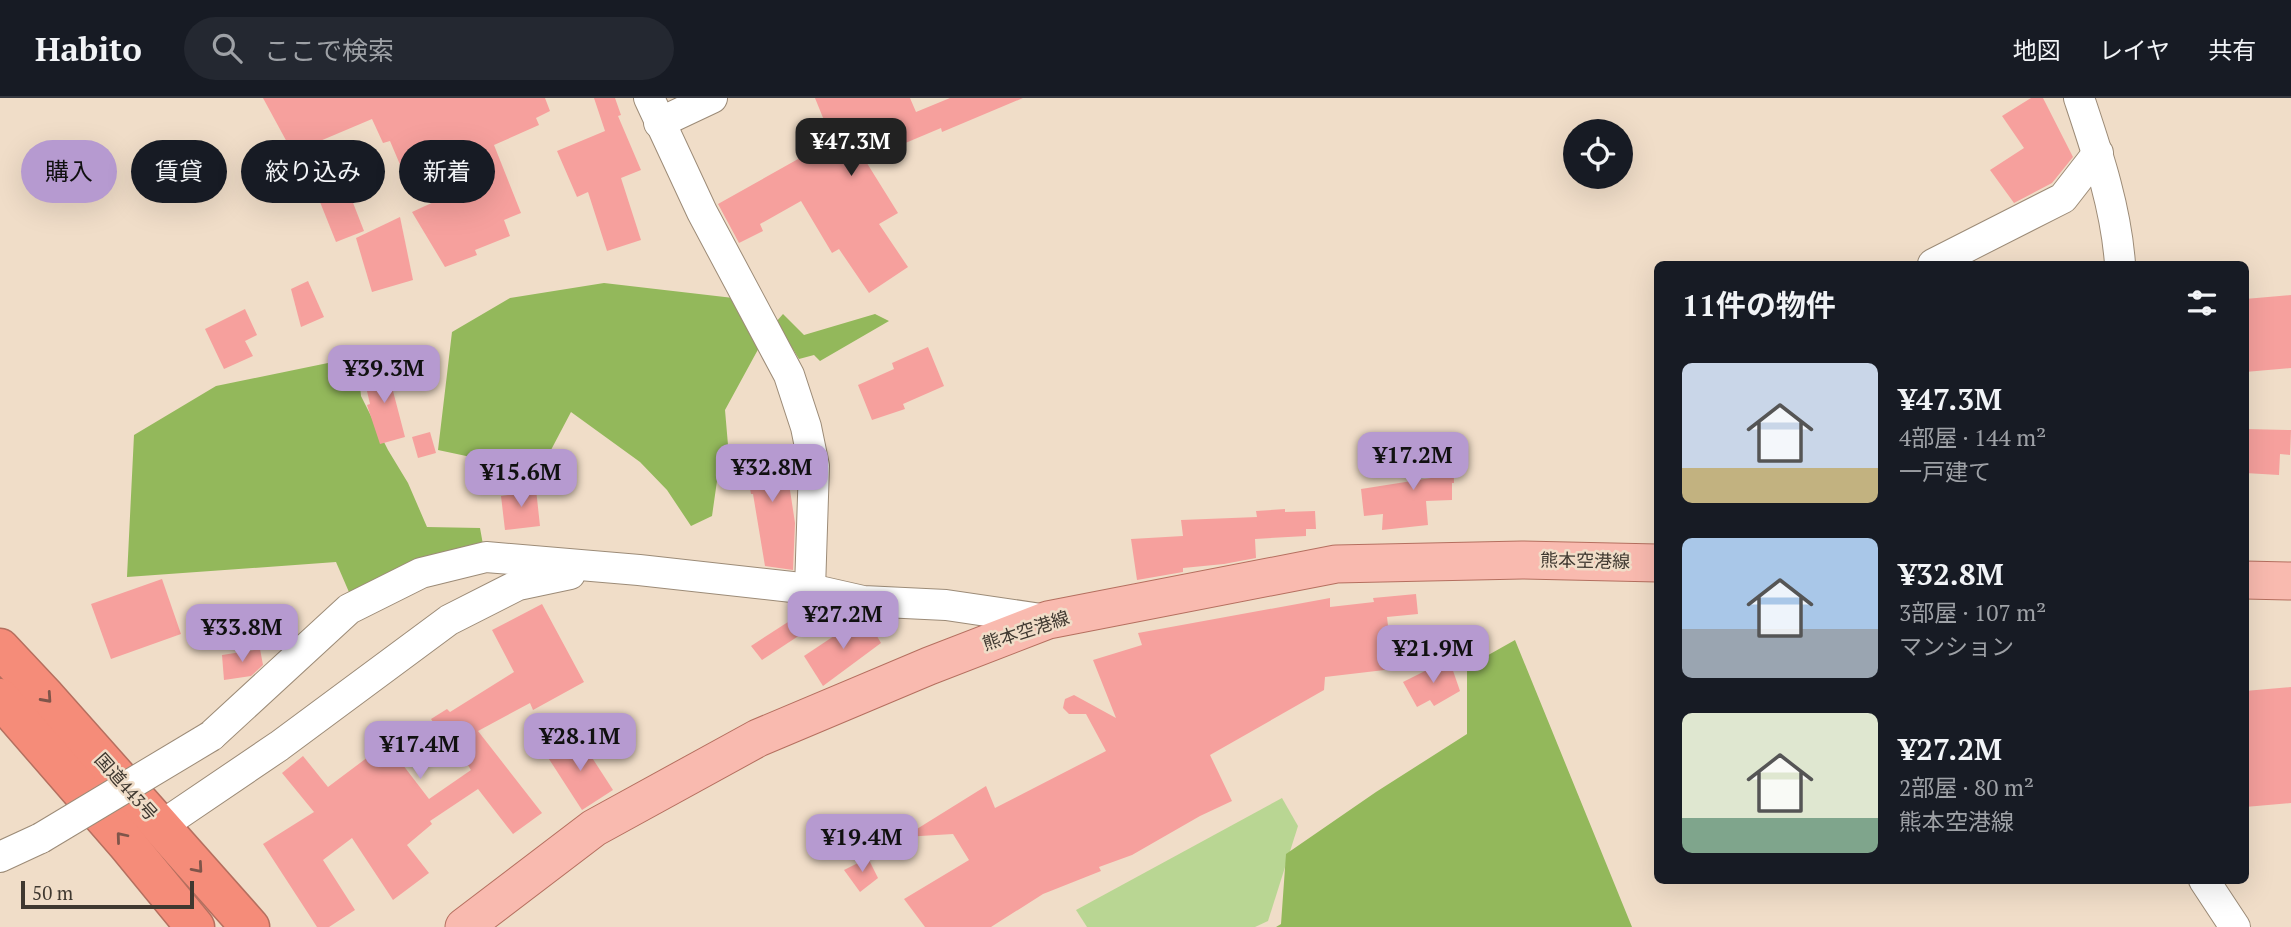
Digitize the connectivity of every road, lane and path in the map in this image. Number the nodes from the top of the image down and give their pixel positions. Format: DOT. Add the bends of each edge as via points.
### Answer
graph roads {
  1 [pos="712,98"];
  2 [pos="2079,98"];
  3 [pos="654,110"];
  4 [pos="2098,153"];
  5 [pos="1939,261"];
  6 [pos="2120,261"];
  7 [pos="1654,563"];
  8 [pos="605,567"];
  9 [pos="2249,580"];
  10 [pos="2291,581"];
  11 [pos="810,589"];
  12 [pos="1048,620"];
  13 [pos="0,648"];
  14 [pos="0,698"];
  15 [pos="161,826"];
  16 [pos="0,857"];
  17 [pos="2207,884"];
  18 [pos="195,927"];
  19 [pos="250,927"];
  20 [pos="464,927"];
  21 [pos="2235,927"];
  1 -- 3 [label="street"];
  2 -- 4 [label="street"];
  3 -- 11 [label="street" via="702,212 789,375 806,427 814,466"];
  4 -- 5 [label="street" via="2063,198"];
  4 -- 6 [label="street" via="2118,231"];
  7 -- 12 [label="main road, 熊本空港線" via="1336,564"];
  8 -- 11 [label="street"];
  8 -- 15 [label="street" via="518,585 449,620 279,746"];
  8 -- 16 [label="street, bridge" via="486,557 421,573 349,609 211,736 41,838"];
  9 -- 10 [label="main road"];
  11 -- 12 [label="street" via="863,601 946,605"];
  12 -- 20 [label="main road, 熊本空港線" via="758,738 594,828"];
  13 -- 15 [label="highway, 国道443号, one-way"];
  18 -- 14 [label="highway, 国道443号, one-way"];
  15 -- 19 [label="highway, 国道443号, one-way"];
  17 -- 21 [label="street"];
}
